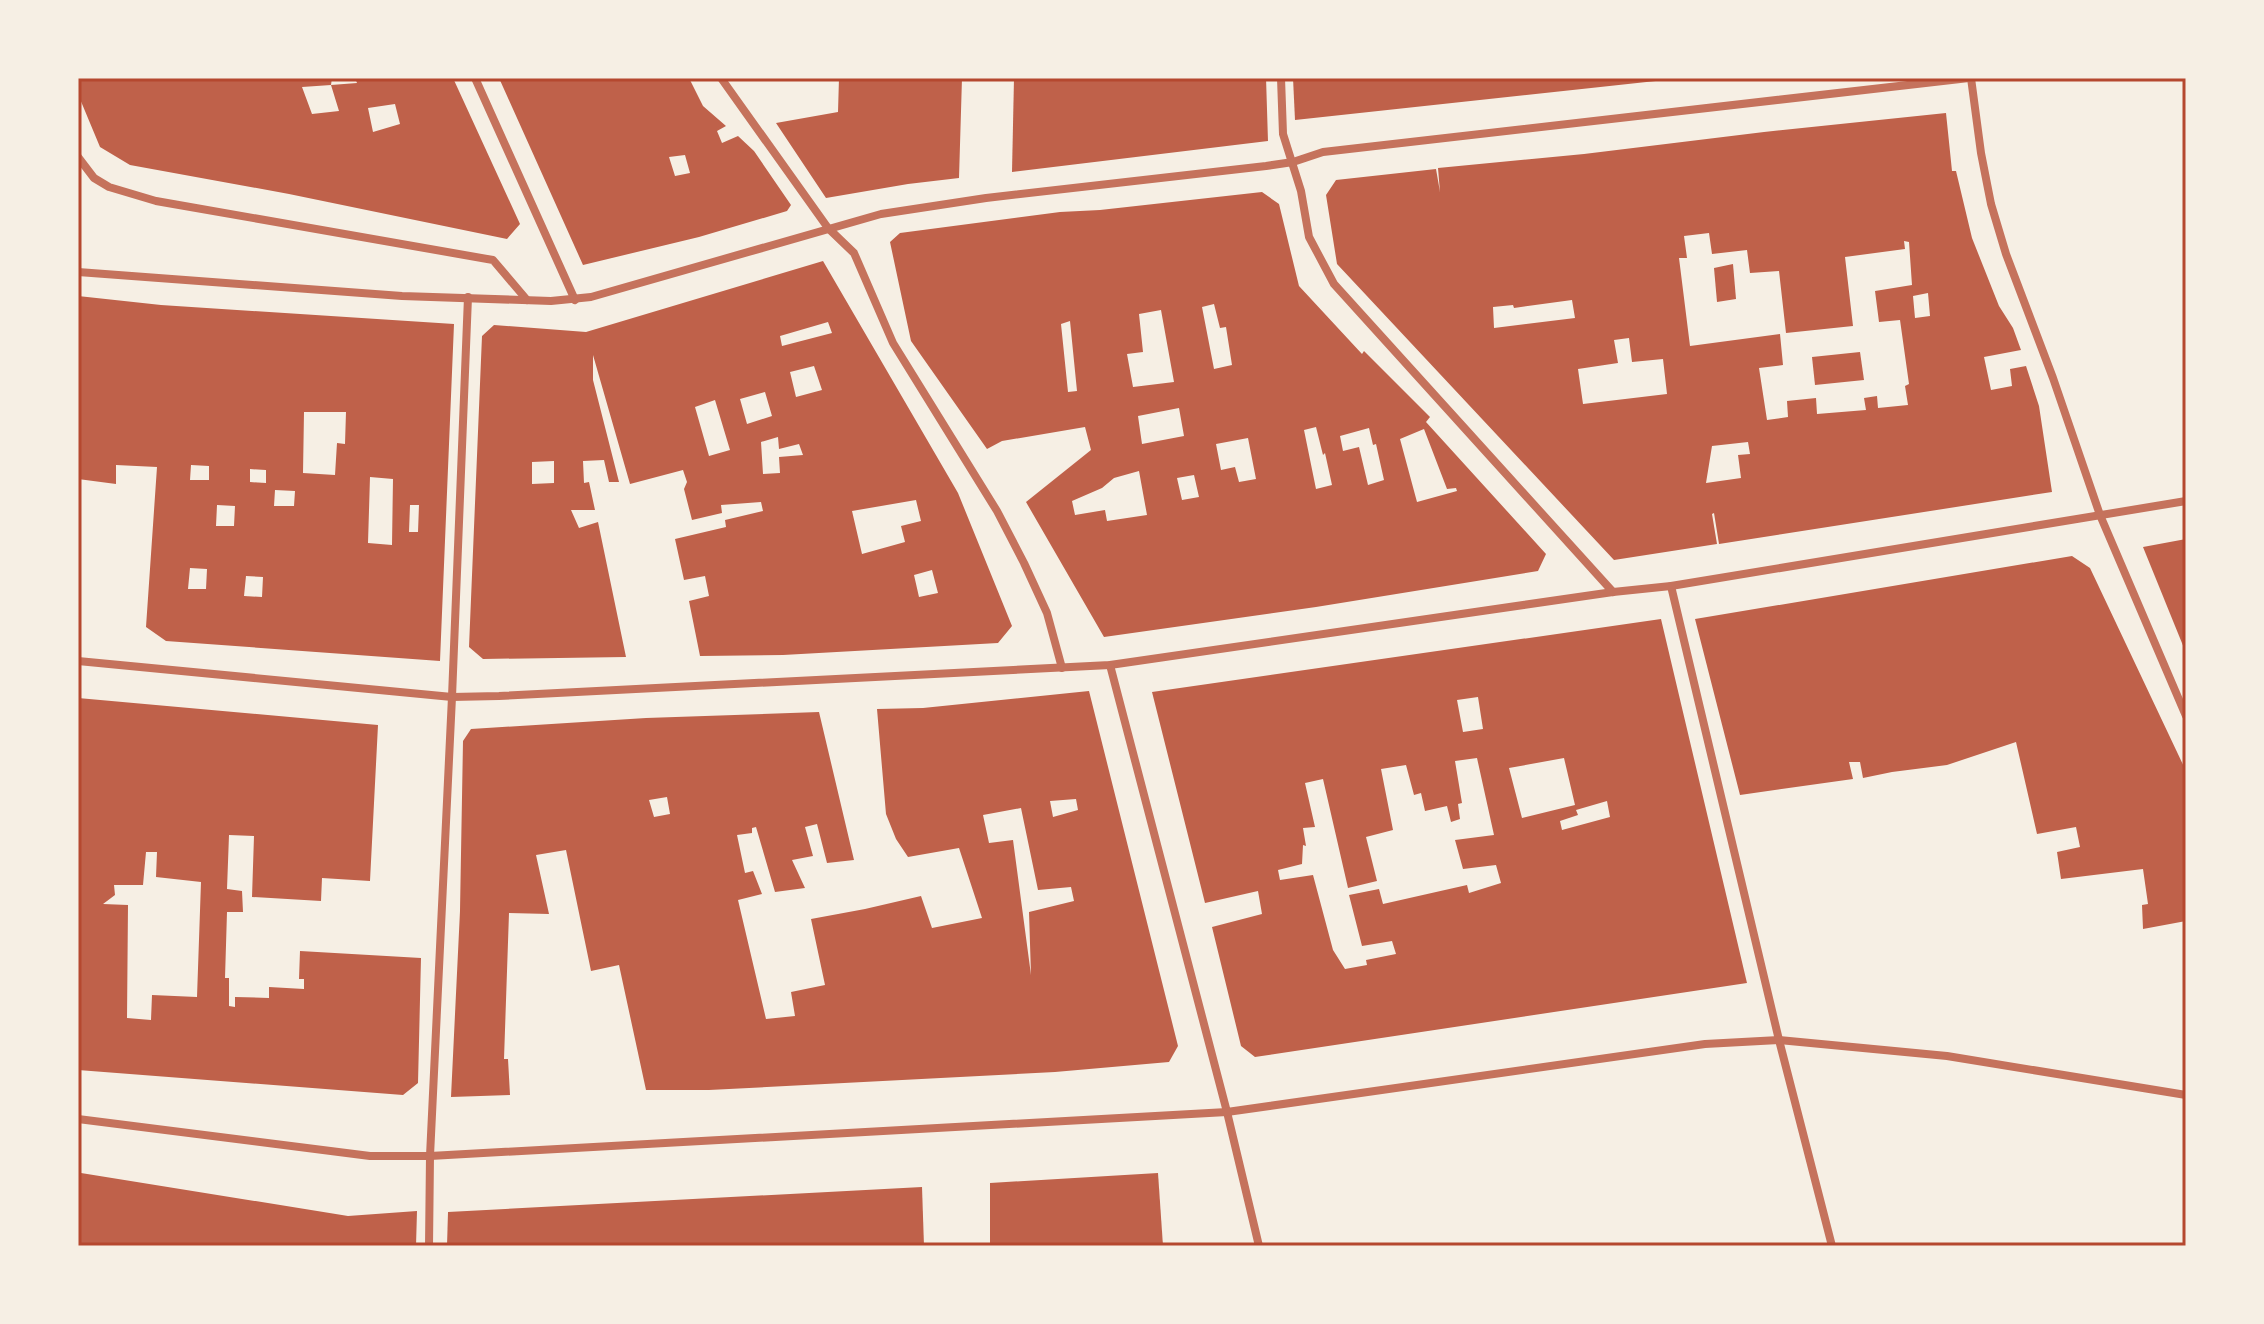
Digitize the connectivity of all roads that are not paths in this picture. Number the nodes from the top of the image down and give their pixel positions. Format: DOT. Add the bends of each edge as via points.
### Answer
graph roads {
  1 [pos="475,78"];
  2 [pos="721,78"];
  3 [pos="1281,78"];
  4 [pos="1970,78"];
  5 [pos="78,157"];
  6 [pos="1293,162"];
  7 [pos="828,228"];
  8 [pos="78,272"];
  9 [pos="468,297"];
  10 [pos="527,300"];
  11 [pos="575,300"];
  12 [pos="2186,501"];
  13 [pos="2100,515"];
  14 [pos="1671,586"];
  15 [pos="1613,592"];
  16 [pos="78,661"];
  17 [pos="1110,665"];
  18 [pos="1062,668"];
  19 [pos="452,697"];
  20 [pos="2186,716"];
  21 [pos="1779,1040"];
  22 [pos="2186,1095"];
  23 [pos="1227,1112"];
  24 [pos="78,1119"];
  25 [pos="430,1156"];
  26 [pos="429,1246"];
  27 [pos="1259,1246"];
  28 [pos="1832,1246"];
  1 -- 11 [label="street"];
  2 -- 7 [label="street"];
  3 -- 6 [label="street" via="1283,134"];
  4 -- 6 [label="street" via="1323,152"];
  4 -- 13 [label="street" via="1991,204"];
  5 -- 10 [label="street" via="109,187 156,201 493,260"];
  6 -- 7 [label="street" via="986,198"];
  6 -- 15 [label="street" via="1309,237 1334,284"];
  7 -- 11 [label="street"];
  7 -- 18 [label="street" via="854,253 893,343 997,511 1047,613"];
  8 -- 9 [label="street"];
  9 -- 10 [label="street"];
  9 -- 19 [label="street"];
  10 -- 11 [label="street"];
  12 -- 13 [label="street"];
  13 -- 14 [label="street"];
  13 -- 20 [label="street"];
  14 -- 15 [label="street"];
  14 -- 21 [label="street"];
  15 -- 17 [label="street"];
  16 -- 19 [label="street"];
  17 -- 18 [label="street"];
  17 -- 23 [label="street"];
  18 -- 19 [label="street"];
  19 -- 25 [label="street"];
  21 -- 22 [label="street" via="1947,1056"];
  21 -- 23 [label="street" via="1705,1044"];
  21 -- 28 [label="street"];
  23 -- 25 [label="street"];
  23 -- 27 [label="street"];
  24 -- 25 [label="street" via="370,1156"];
  25 -- 26 [label="street"];
}
